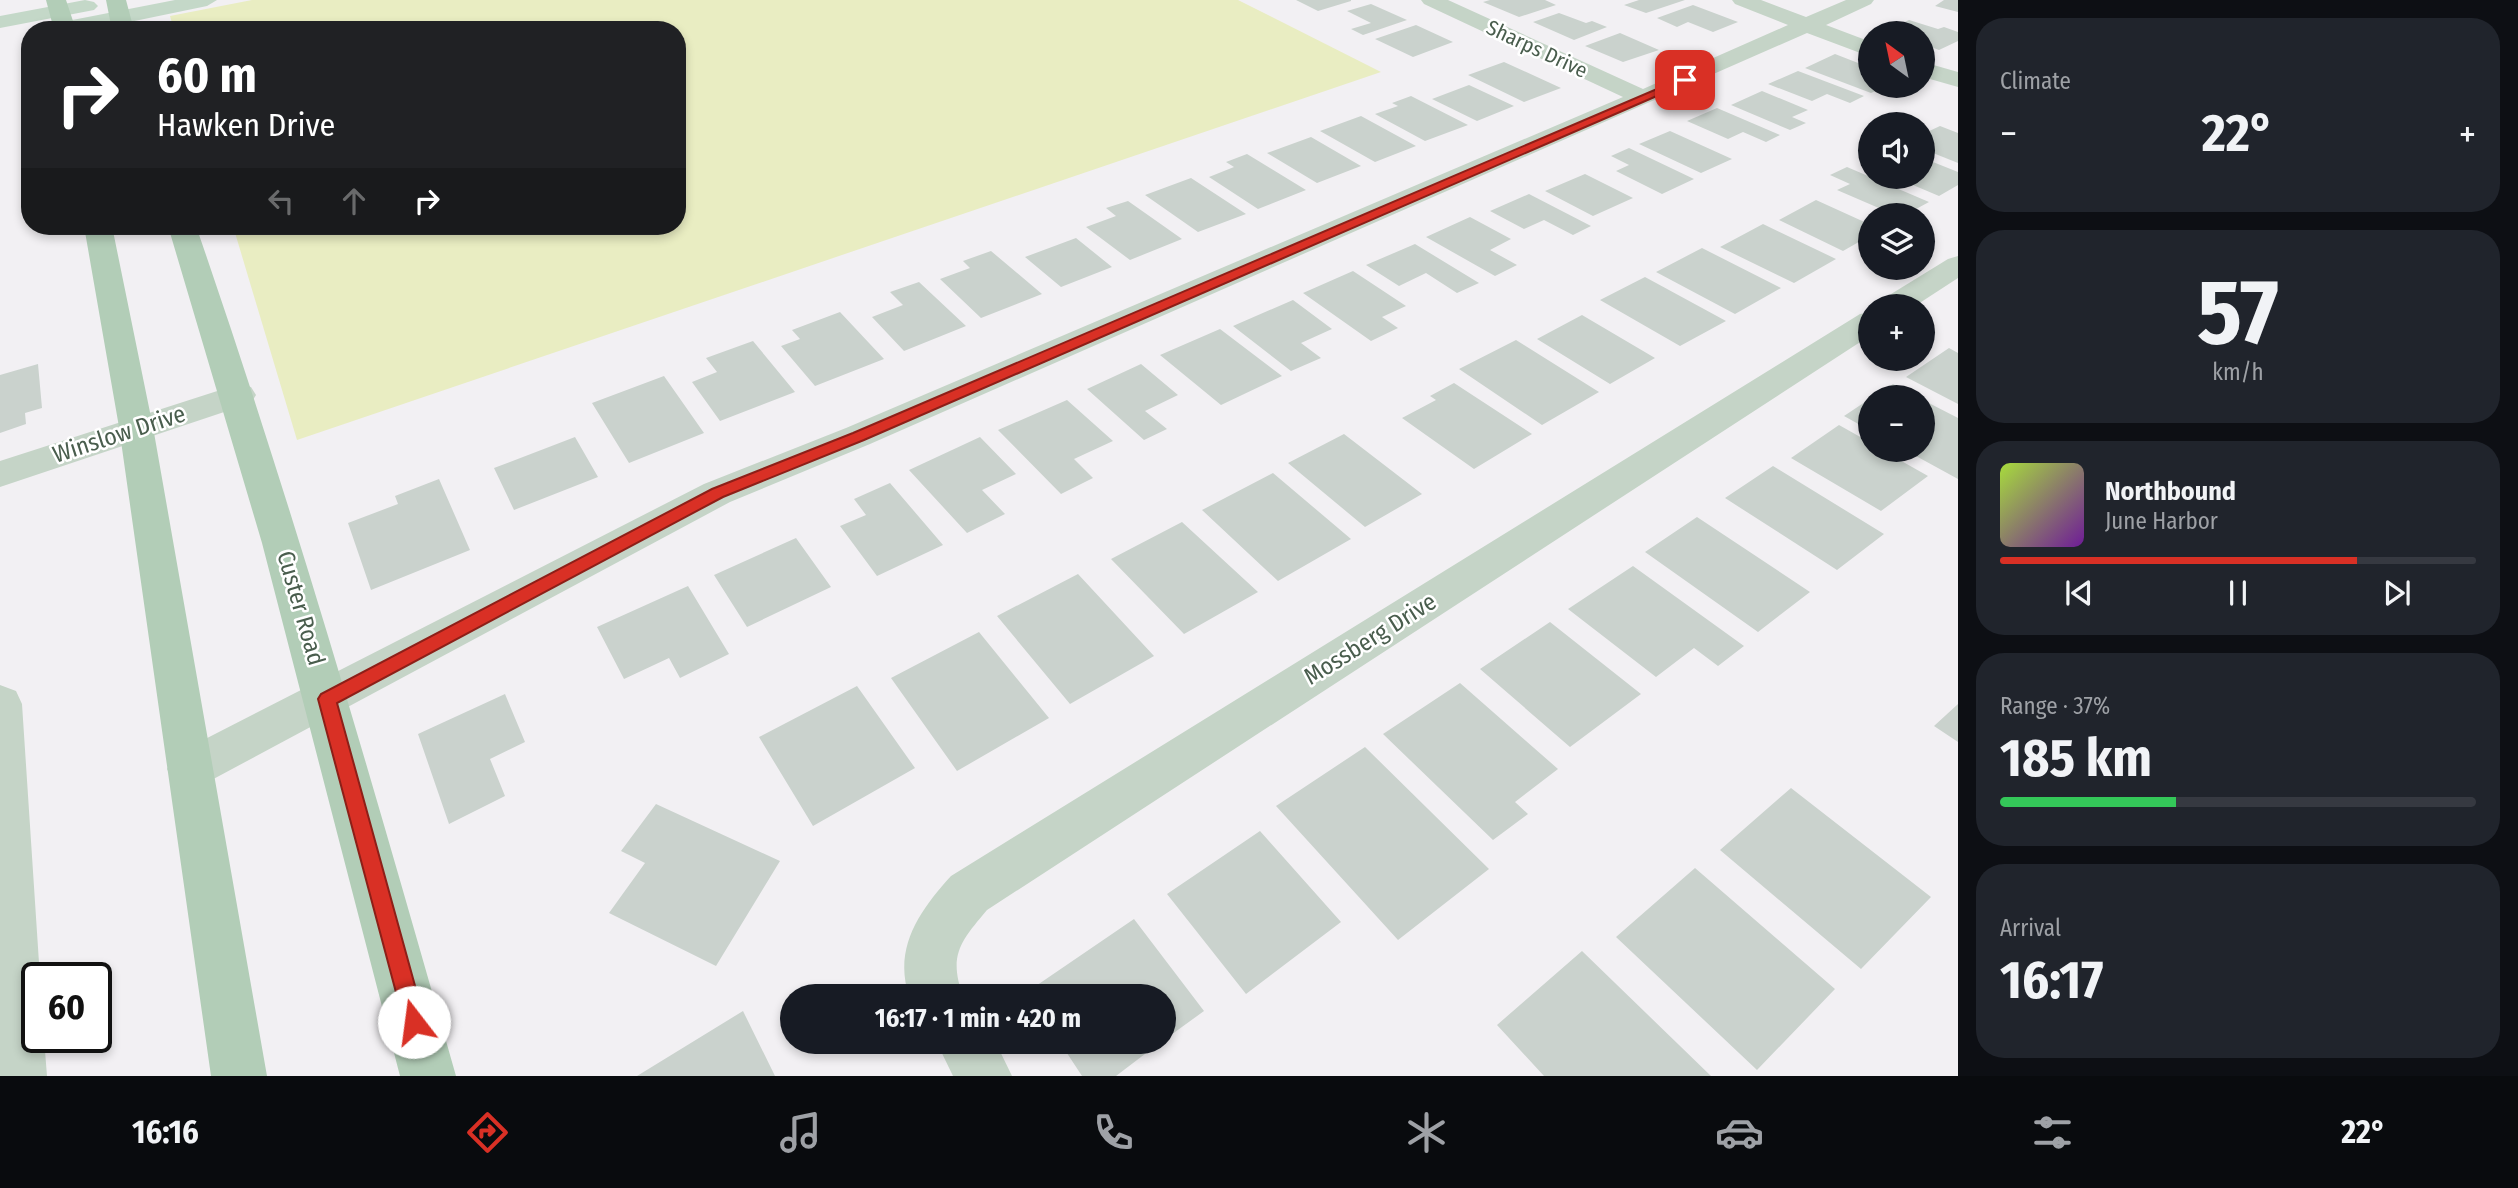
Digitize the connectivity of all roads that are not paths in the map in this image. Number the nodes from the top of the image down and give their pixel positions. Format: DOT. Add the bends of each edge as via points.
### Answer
graph roads {
  1 [pos="207,0"];
  2 [pos="1431,0"];
  3 [pos="1742,0"];
  4 [pos="1864,0"];
  5 [pos="119,12"];
  6 [pos="60,20"];
  7 [pos="21,21"];
  8 [pos="30,21"];
  9 [pos="0,22"];
  10 [pos="1808,26"];
  11 [pos="21,37"];
  12 [pos="0,41"];
  13 [pos="1858,45"];
  14 [pos="1936,73"];
  15 [pos="1958,80"];
  16 [pos="1644,98"];
  17 [pos="100,235"];
  18 [pos="185,235"];
  19 [pos="1958,265"];
  20 [pos="1913,294"];
  21 [pos="1858,329"];
  22 [pos="239,396"];
  23 [pos="136,427"];
  24 [pos="0,474"];
  25 [pos="327,699"];
  26 [pos="0,704"];
  27 [pos="190,769"];
  28 [pos="932,984"];
  29 [pos="971,1054"];
  30 [pos="19,1076"];
  31 [pos="239,1076"];
  32 [pos="428,1076"];
  33 [pos="984,1076"];
  1 -- 5 [label="main road"];
  2 -- 16 [label="street, Sharps Drive"];
  3 -- 10 [label="street"];
  4 -- 10 [label="street"];
  5 -- 6 [label="main road"];
  6 -- 8 [label="main road"];
  7 -- 9 [label="main road"];
  10 -- 13 [label="street"];
  10 -- 16 [label="street"];
  11 -- 12 [label="main road"];
  14 -- 15 [label="street"];
  16 -- 25 [label="street" via="717,493"];
  17 -- 23 [label="main road"];
  18 -- 22 [label="main road, Custer Road"];
  19 -- 20 [label="street"];
  21 -- 28 [label="street, Mossberg Drive" via="969,893 929,946"];
  22 -- 23 [label="street, Winslow Drive"];
  22 -- 25 [label="main road, Custer Road"];
  23 -- 24 [label="street, Winslow Drive"];
  23 -- 27 [label="main road"];
  25 -- 27 [label="street"];
  25 -- 32 [label="main road, Custer Road"];
  26 -- 30 [label="street"];
  27 -- 31 [label="main road"];
  29 -- 33 [label="street"];
}
